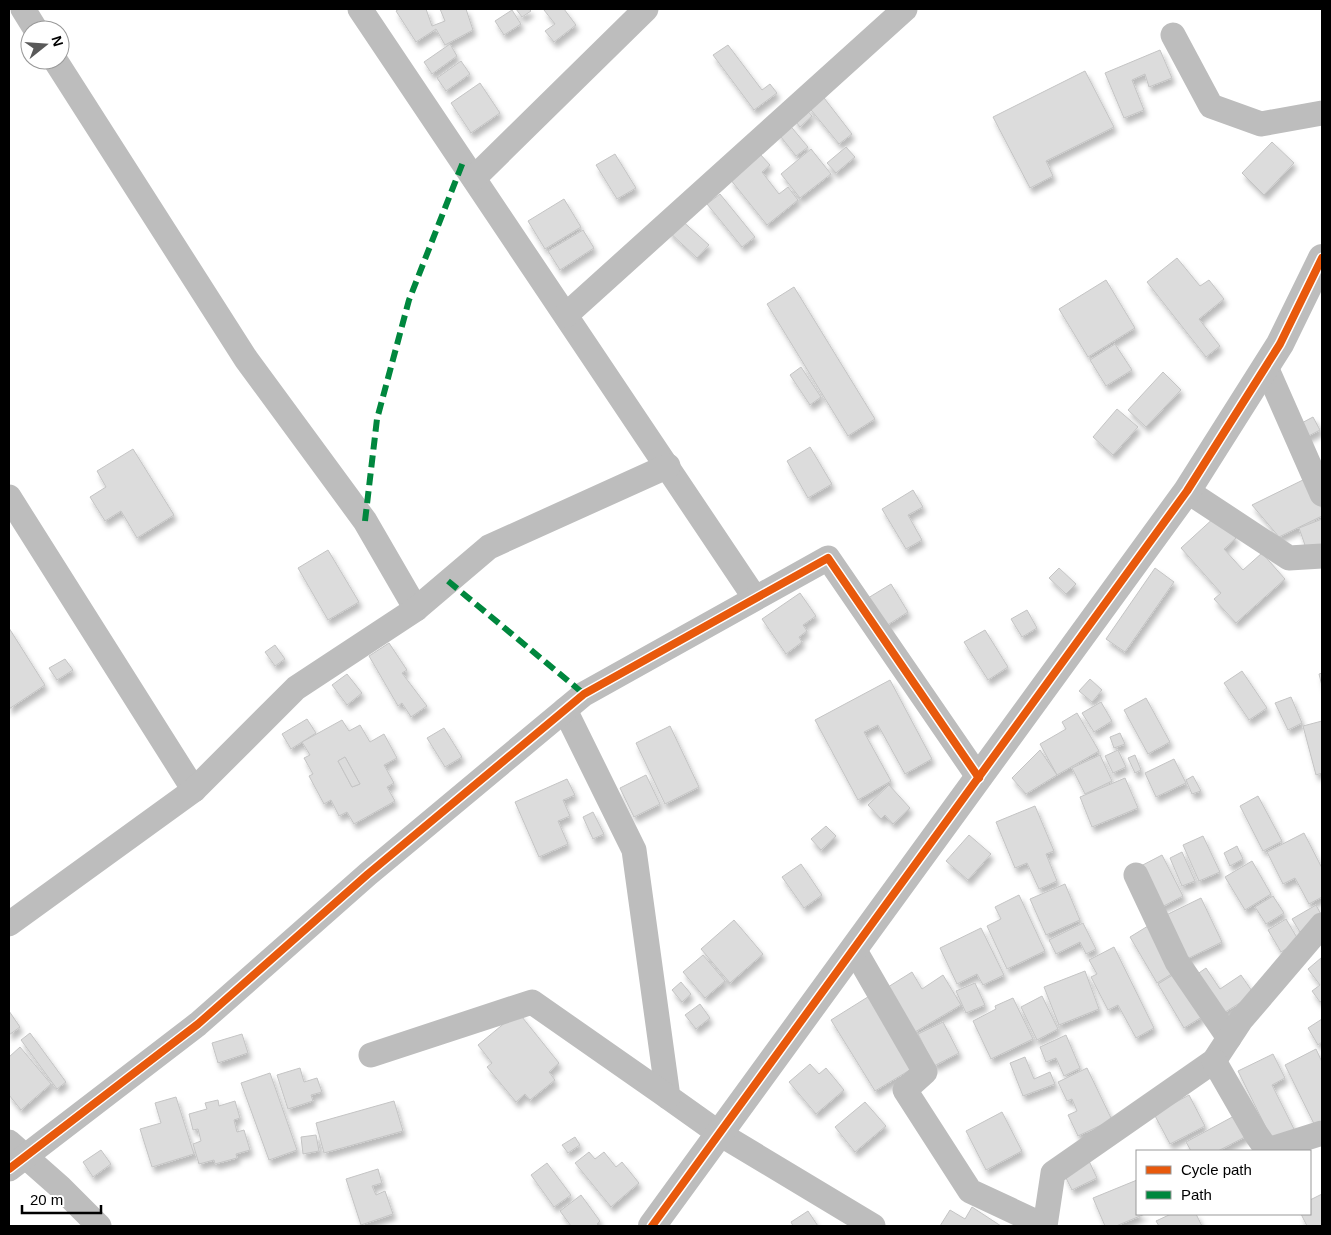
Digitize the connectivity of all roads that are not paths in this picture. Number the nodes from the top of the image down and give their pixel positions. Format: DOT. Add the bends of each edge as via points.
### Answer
graph roads {
  1 [pos="22,9"];
  2 [pos="646,9"];
  3 [pos="906,9"];
  4 [pos="366,11"];
  5 [pos="29,20"];
  6 [pos="1174,35"];
  7 [pos="61,70"];
  8 [pos="1322,113"];
  9 [pos="474,178"];
  10 [pos="1322,258"];
  11 [pos="566,315"];
  12 [pos="1266,368"];
  13 [pos="668,466"];
  14 [pos="1187,491"];
  15 [pos="1322,494"];
  16 [pos="9,497"];
  17 [pos="1322,556"];
  18 [pos="755,598"];
  19 [pos="416,609"];
  20 [pos="565,710"];
  21 [pos="979,778"];
  22 [pos="194,790"];
  23 [pos="1136,876"];
  24 [pos="9,924"];
  25 [pos="1322,925"];
  26 [pos="854,949"];
  27 [pos="1229,1038"];
  28 [pos="371,1055"];
  29 [pos="1214,1061"];
  30 [pos="668,1097"];
  31 [pos="720,1134"];
  32 [pos="1319,1141"];
  33 [pos="14,1156"];
  34 [pos="99,1226"];
  35 [pos="652,1226"];
  36 [pos="873,1226"];
  1 -- 5 [label="street"];
  2 -- 9 [label="street"];
  3 -- 11 [label="street"];
  4 -- 9 [label="street"];
  6 -- 8 [label="street" via="1211,106 1261,124"];
  7 -- 19 [label="street" via="246,359 365,521"];
  9 -- 11 [label="street"];
  10 -- 12 [label="street"];
  11 -- 13 [label="street"];
  12 -- 14 [label="street"];
  12 -- 15 [label="street"];
  13 -- 18 [label="street"];
  13 -- 19 [label="street" via="489,547"];
  14 -- 17 [label="street" via="1288,558"];
  14 -- 21 [label="street"];
  16 -- 22 [label="street"];
  18 -- 20 [label="street" via="584,694"];
  18 -- 21 [label="street" via="828,558"];
  19 -- 22 [label="street" via="296,688"];
  20 -- 30 [label="street" via="634,850"];
  20 -- 33 [label="street" via="368,874 198,1024"];
  21 -- 26 [label="street"];
  22 -- 24 [label="street"];
  23 -- 27 [label="street" via="1177,962"];
  25 -- 27 [label="street"];
  26 -- 29 [label="street" via="925,1072 905,1090 970,1192 1045,1226 1053,1173"];
  26 -- 31 [label="street"];
  27 -- 29 [label="street"];
  28 -- 30 [label="street" via="532,1002"];
  29 -- 32 [label="street" via="1263,1144 1276,1149"];
  30 -- 31 [label="street"];
  31 -- 35 [label="street"];
  31 -- 36 [label="street"];
  33 -- 34 [label="street" via="60,1186"];
}
